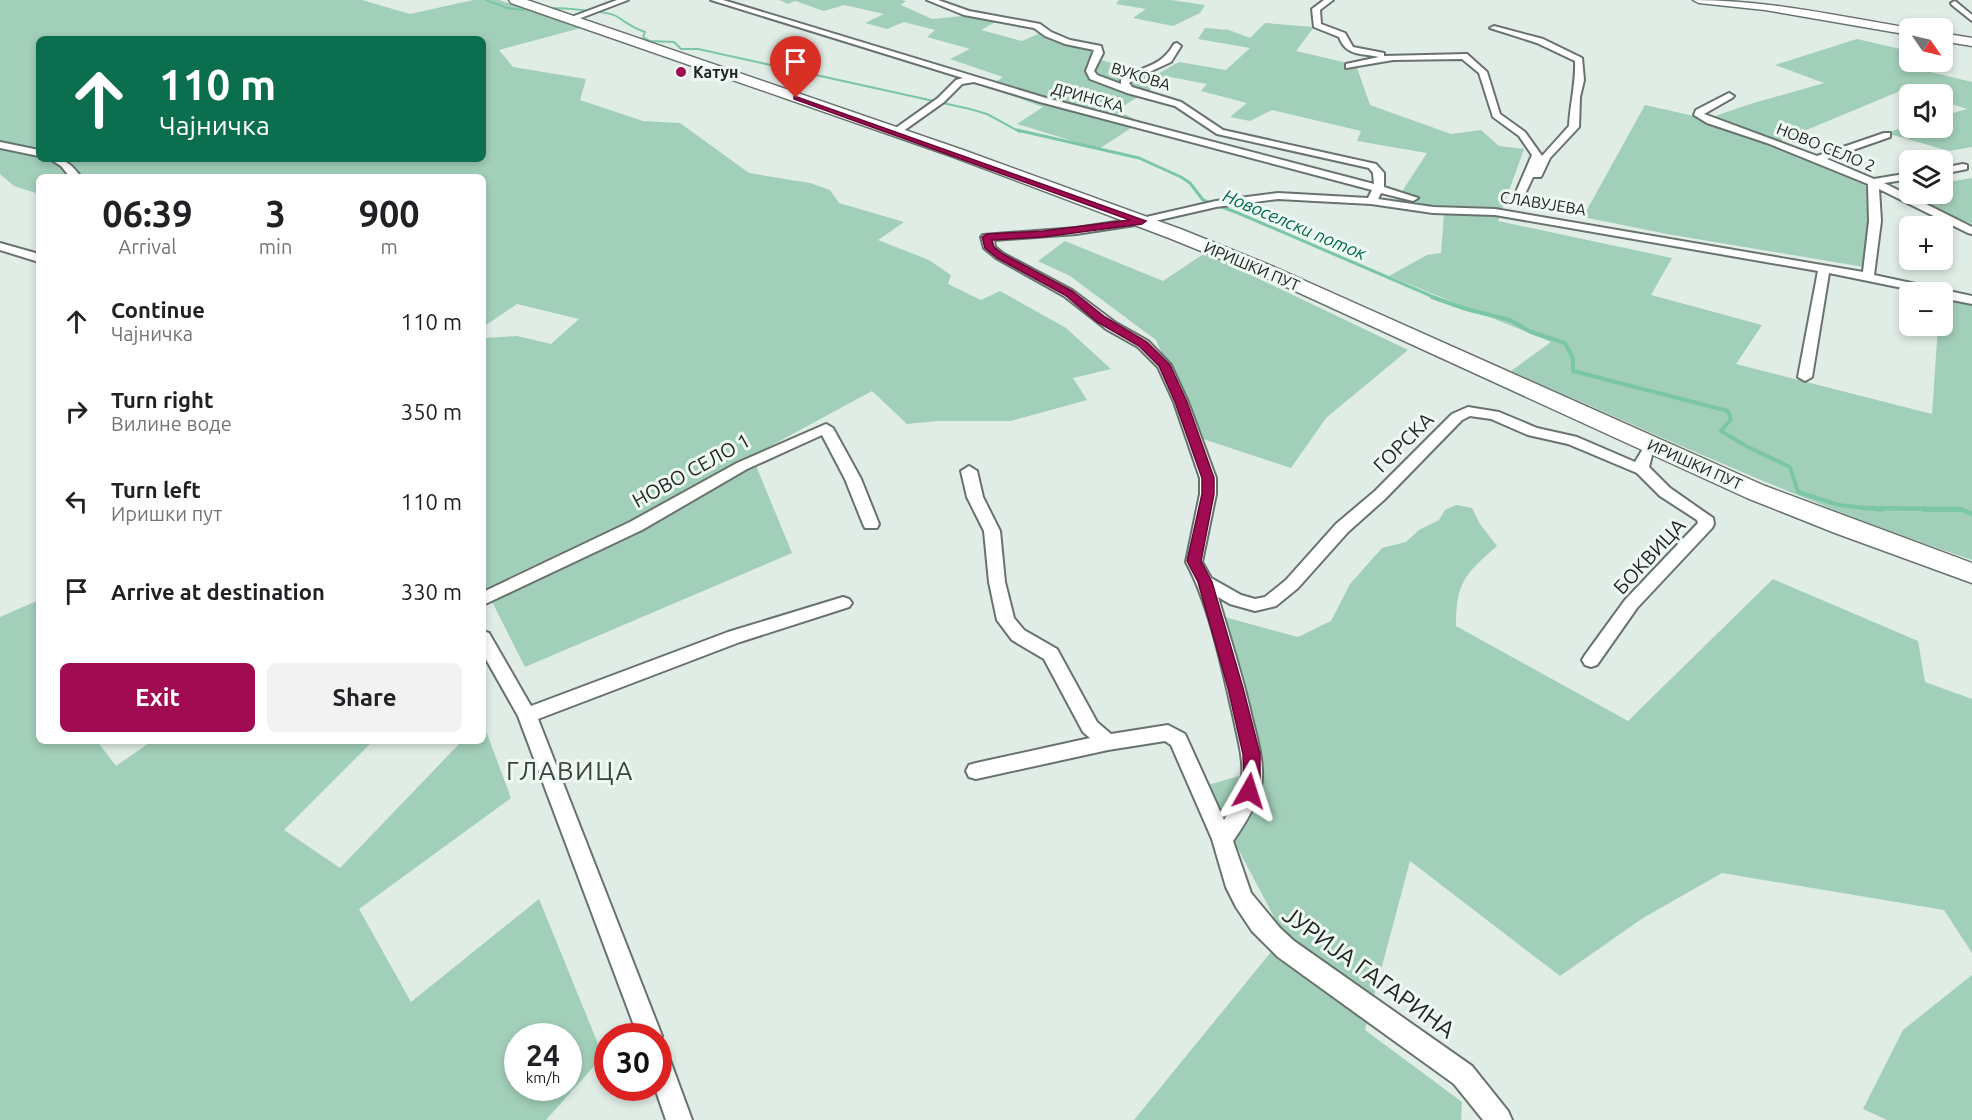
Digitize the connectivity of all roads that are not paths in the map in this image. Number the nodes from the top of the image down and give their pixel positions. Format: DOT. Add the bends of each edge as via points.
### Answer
graph roads {
  1 [pos="515,0"];
  2 [pos="624,0"];
  3 [pos="715,0"];
  4 [pos="931,0"];
  5 [pos="1329,0"];
  6 [pos="1699,0"];
  7 [pos="1972,3"];
  8 [pos="570,19"];
  9 [pos="1972,19"];
  10 [pos="1494,28"];
  11 [pos="1899,30"];
  12 [pos="1953,39"];
  13 [pos="1972,42"];
  14 [pos="1177,46"];
  15 [pos="1393,57"];
  16 [pos="1349,66"];
  17 [pos="958,78"];
  18 [pos="1130,91"];
  19 [pos="1729,96"];
  20 [pos="896,132"];
  21 [pos="1887,135"];
  22 [pos="0,145"];
  23 [pos="36,152"];
  24 [pos="1818,159"];
  25 [pos="60,162"];
  26 [pos="1963,167"];
  27 [pos="1953,169"];
  28 [pos="73,174"];
  29 [pos="1899,178"];
  30 [pos="1873,182"];
  31 [pos="1379,189"];
  32 [pos="1521,192"];
  33 [pos="1371,201"];
  34 [pos="1457,210"];
  35 [pos="1514,215"];
  36 [pos="1142,221"];
  37 [pos="1972,231"];
  38 [pos="0,246"];
  39 [pos="36,257"];
  40 [pos="1824,269"];
  41 [pos="1869,277"];
  42 [pos="1899,284"];
  43 [pos="1953,296"];
  44 [pos="1972,300"];
  45 [pos="1805,376"];
  46 [pos="1652,445"];
  47 [pos="1641,468"];
  48 [pos="969,471"];
  49 [pos="871,524"];
  50 [pos="1972,573"];
  51 [pos="1205,582"];
  52 [pos="486,598"];
  53 [pos="843,603"];
  54 [pos="486,643"];
  55 [pos="1591,660"];
  56 [pos="527,715"];
  57 [pos="1108,742"];
  58 [pos="976,771"];
  59 [pos="1222,839"];
  60 [pos="645,1023"];
  61 [pos="672,1100"];
  62 [pos="679,1120"];
  63 [pos="1499,1120"];
  1 -- 8 [label="main road, ИРИШКИ ПУТ"];
  2 -- 8 [label="street"];
  3 -- 17 [label="street, ДРИНСКА"];
  4 -- 18 [label="street, ВУКОВА" via="967,13 1037,26 1060,39 1098,48 1091,75"];
  5 -- 15 [label="street" via="1316,9 1317,25 1342,35 1351,50"];
  6 -- 11 [label="street"];
  7 -- 9 [label="street" via="1955,3"];
  8 -- 20 [label="main road, ИРИШКИ ПУТ"];
  10 -- 32 [label="street" via="1540,42 1579,60 1574,127"];
  12 -- 13 [label="street"];
  14 -- 18 [label="street" via="1167,62 1124,82"];
  15 -- 16 [label="street"];
  15 -- 32 [label="street" via="1458,55 1478,66 1496,115 1522,134 1537,155"];
  17 -- 20 [label="street" via="938,102"];
  17 -- 31 [label="street, ДРИНСКА"];
  18 -- 31 [label="street, ВУКОВА" via="1185,106 1201,123 1220,132 1372,166 1380,176"];
  19 -- 24 [label="street, НОВО СЕЛО 2" via="1699,115"];
  20 -- 36 [label="main road, ИРИШКИ ПУТ"];
  21 -- 24 [label="street"];
  22 -- 23 [label="street"];
  24 -- 30 [label="street, НОВО СЕЛО 2"];
  25 -- 28 [label="street"];
  26 -- 27 [label="street"];
  29 -- 30 [label="street"];
  30 -- 37 [label="street, НОВО СЕЛО 2"];
  30 -- 41 [label="street" via="1875,220"];
  31 -- 33 [label="street"];
  31 -- 34 [label="street, ДРИНСКА"];
  32 -- 35 [label="street"];
  33 -- 34 [label="street, СЛАВУЈЕВА"];
  33 -- 36 [label="street, СЛАВУЈЕВА" via="1278,196 1216,204"];
  34 -- 35 [label="street, СЛАВУЈЕВА"];
  35 -- 40 [label="street, СЛАВУЈЕВА"];
  36 -- 46 [label="main road, ИРИШКИ ПУТ" via="1267,271"];
  36 -- 51 [label="street, СЛАВУЈЕВА" via="987,237 990,248 1000,256 1068,293 1101,320 1143,344 1164,365 1208,478 1194,561"];
  38 -- 39 [label="street"];
  40 -- 41 [label="street, СЛАВУЈЕВА"];
  40 -- 45 [label="street"];
  41 -- 42 [label="street, СЛАВУЈЕВА"];
  43 -- 44 [label="street"];
  46 -- 47 [label="street"];
  46 -- 50 [label="main road, ИРИШКИ ПУТ" via="1795,508"];
  47 -- 51 [label="street, ГОРСКА" via="1629,467 1572,440 1533,432 1494,415 1468,411 1457,417 1270,602 1242,602"];
  47 -- 55 [label="street, БОКВИЦА" via="1665,492 1705,518 1706,524 1631,604"];
  48 -- 57 [label="street" via="975,497 992,531 1006,620 1018,635 1051,654 1090,727"];
  49 -- 52 [label="street, НОВО СЕЛО 1" via="826,428 742,466 636,526"];
  51 -- 59 [label="street" via="1251,754 1249,791"];
  53 -- 56 [label="street" via="734,637"];
  54 -- 56 [label="street"];
  56 -- 60 [label="street"];
  57 -- 58 [label="street, ЈУРИЈА ГАГАРИНА"];
  57 -- 59 [label="street, ЈУРИЈА ГАГАРИНА" via="1163,732 1178,740"];
  59 -- 63 [label="street, ЈУРИЈА ГАГАРИНА" via="1233,880 1262,928 1455,1068"];
  61 -- 62 [label="street"];
}
